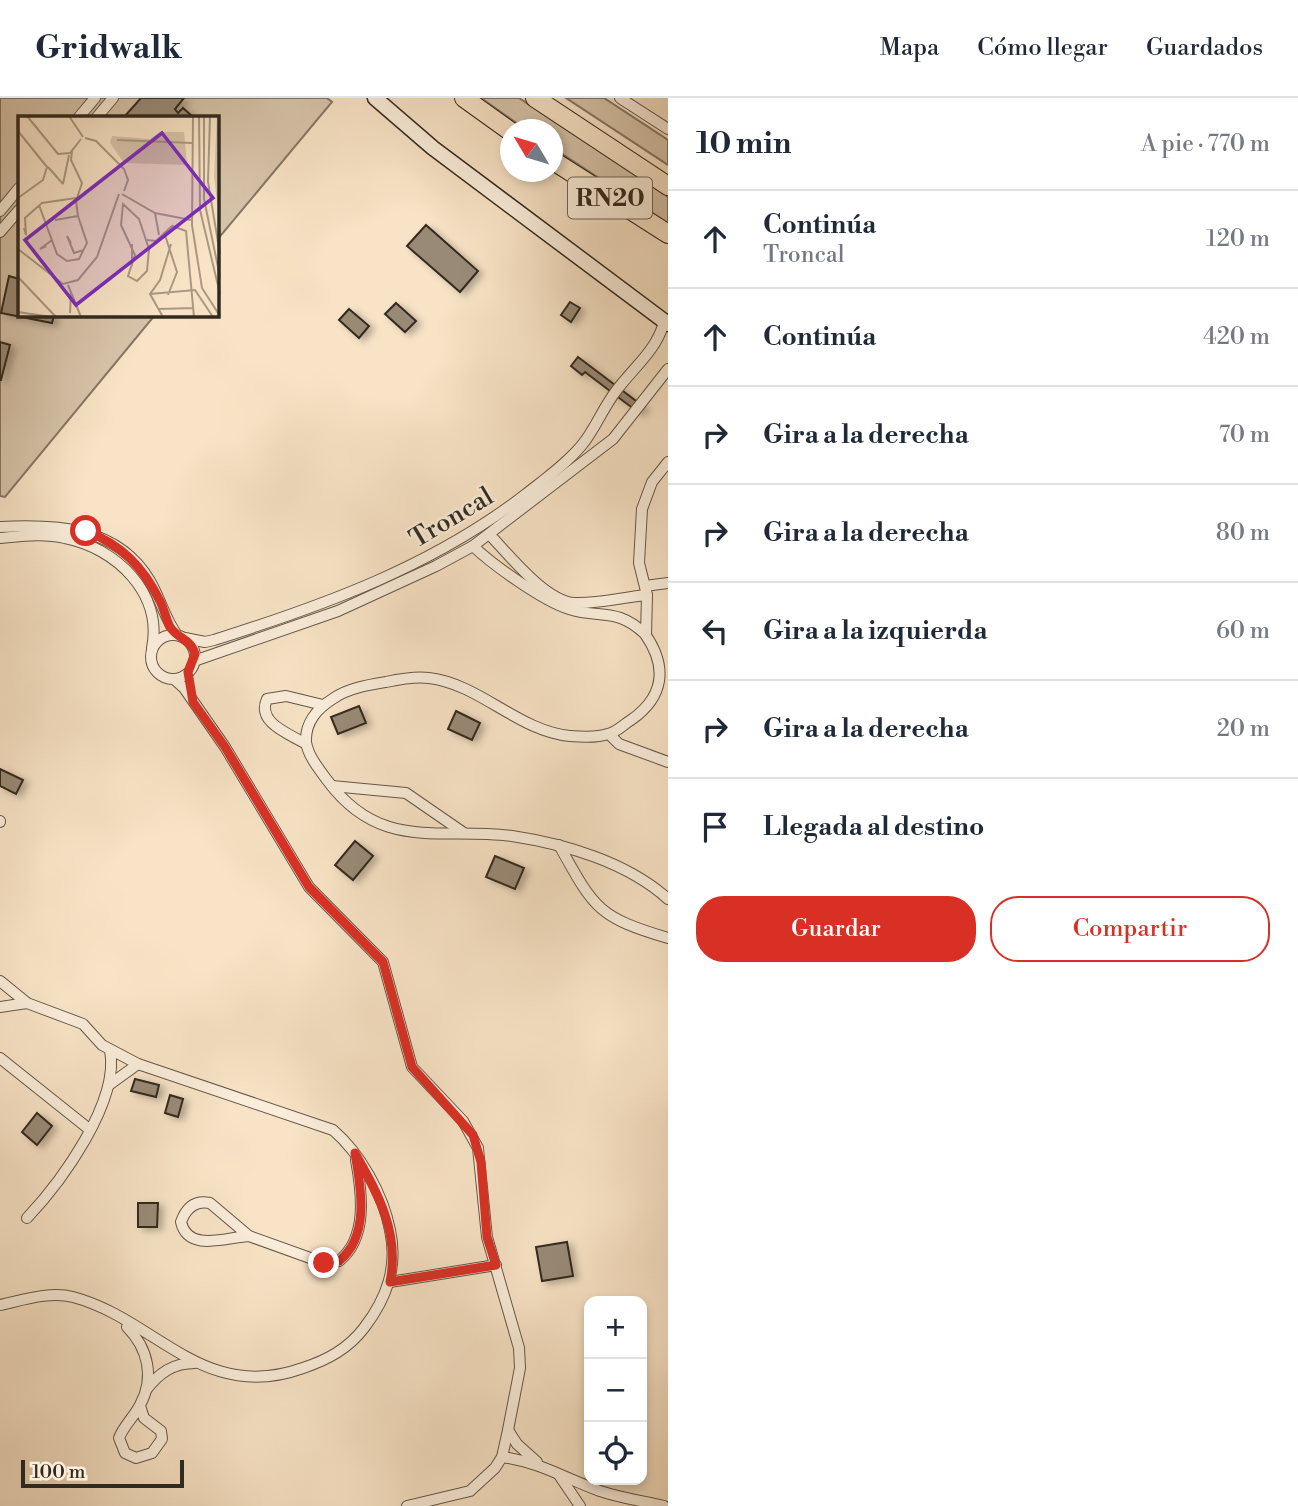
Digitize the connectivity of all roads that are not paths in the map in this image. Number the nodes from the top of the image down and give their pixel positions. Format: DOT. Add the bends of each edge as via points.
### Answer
graph roads {
  1 [pos="96,98"];
  2 [pos="113,98"];
  3 [pos="376,98"];
  4 [pos="464,98"];
  5 [pos="535,98"];
  6 [pos="620,98"];
  7 [pos="80,116"];
  8 [pos="98,116"];
  9 [pos="500,124"];
  10 [pos="668,129"];
  11 [pos="563,167"];
  12 [pos="668,186"];
  13 [pos="18,189"];
  14 [pos="0,211"];
  15 [pos="18,211"];
  16 [pos="0,232"];
  17 [pos="668,234"];
  18 [pos="666,323"];
  19 [pos="668,369"];
  20 [pos="668,462"];
  21 [pos="0,527"];
  22 [pos="490,535"];
  23 [pos="0,538"];
  24 [pos="473,546"];
  25 [pos="668,583"];
  26 [pos="646,590"];
  27 [pos="646,635"];
  28 [pos="181,636"];
  29 [pos="152,648"];
  30 [pos="194,661"];
  31 [pos="188,672"];
  32 [pos="174,679"];
  33 [pos="193,702"];
  34 [pos="323,705"];
  35 [pos="609,734"];
  36 [pos="306,744"];
  37 [pos="668,762"];
  38 [pos="332,786"];
  39 [pos="464,834"];
  40 [pos="559,845"];
  41 [pos="668,899"];
  42 [pos="668,938"];
  43 [pos="0,982"];
  44 [pos="27,1003"];
  45 [pos="0,1007"];
  46 [pos="110,1050"];
  47 [pos="0,1058"];
  48 [pos="138,1064"];
  49 [pos="109,1085"];
  50 [pos="89,1129"];
  51 [pos="355,1153"];
  52 [pos="27,1218"];
  53 [pos="249,1236"];
  54 [pos="496,1265"];
  55 [pos="390,1282"];
  56 [pos="0,1305"];
  57 [pos="113,1315"];
  58 [pos="197,1363"];
  59 [pos="146,1390"];
  60 [pos="140,1406"];
  61 [pos="508,1430"];
  62 [pos="502,1457"];
  63 [pos="541,1464"];
  64 [pos="559,1475"];
  65 [pos="407,1506"];
  66 [pos="580,1506"];
  67 [pos="664,1506"];
  1 -- 7 [label="street"];
  2 -- 8 [label="street"];
  3 -- 18 [label="main road" via="433,148"];
  4 -- 9 [label="highway"];
  5 -- 12 [label="highway, RN20"];
  6 -- 10 [label="street"];
  11 -- 17 [label="highway, RN20"];
  13 -- 14 [label="street"];
  15 -- 16 [label="street"];
  18 -- 28 [label="street, Troncal" via="583,444 490,521 349,595 214,640"];
  19 -- 22 [label="street, Troncal" via="613,439"];
  20 -- 26 [label="street" via="652,482 642,509 639,563"];
  21 -- 28 [label="street" via="69,527 114,544 139,565"];
  22 -- 24 [label="street, Troncal"];
  22 -- 26 [label="street" via="525,572 561,599 576,603"];
  23 -- 29 [label="street" via="62,537 93,546 120,564 138,584 153,614 156,632"];
  24 -- 27 [label="street" via="490,562 558,604 578,611 616,614"];
  24 -- 30 [label="street, Troncal" via="338,611"];
  25 -- 26 [label="street"];
  26 -- 27 [label="street"];
  27 -- 35 [label="street" via="663,669 662,691 645,710"];
  28 -- 29 [label="street, Troncal" via="162,637"];
  28 -- 30 [label="street" via="193,648"];
  29 -- 32 [label="street" via="155,670"];
  30 -- 31 [label="street"];
  31 -- 32 [label="street"];
  31 -- 33 [label="street"];
  32 -- 33 [label="street"];
  33 -- 54 [label="street" via="309,887 383,962 412,1067 463,1121 478,1148 487,1237"];
  34 -- 35 [label="street" via="350,690 432,678 552,733"];
  34 -- 36 [label="street" via="307,727"];
  34 -- 36 [label="street" via="276,695 263,707 272,724"];
  35 -- 37 [label="street" via="619,744"];
  36 -- 38 [label="street"];
  38 -- 39 [label="street" via="406,793"];
  38 -- 39 [label="street" via="357,810 383,825 428,835"];
  39 -- 40 [label="street"];
  40 -- 41 [label="street" via="615,866"];
  40 -- 42 [label="street" via="588,896 602,911 622,924"];
  43 -- 44 [label="street"];
  44 -- 45 [label="street"];
  44 -- 46 [label="street" via="75,1020"];
  46 -- 48 [label="street"];
  46 -- 49 [label="street"];
  47 -- 50 [label="street"];
  48 -- 49 [label="street"];
  48 -- 51 [label="street" via="323,1126"];
  49 -- 50 [label="street"];
  50 -- 52 [label="street" via="67,1170"];
  51 -- 53 [label="street" via="360,1219 354,1244 339,1261 324,1263"];
  51 -- 55 [label="street" via="379,1195 389,1225 394,1264"];
  53 -- 53 [label="street" via="210,1203 195,1204 181,1222 194,1240"];
  54 -- 55 [label="street"];
  54 -- 61 [label="street" via="519,1348 520,1367"];
  55 -- 58 [label="street" via="373,1317 358,1335 320,1362 268,1376 230,1374"];
  56 -- 57 [label="street" via="69,1296"];
  57 -- 58 [label="street"];
  57 -- 59 [label="street" via="144,1350"];
  58 -- 59 [label="street" via="173,1366"];
  59 -- 60 [label="street"];
  60 -- 60 [label="street" via="144,1418 161,1431 162,1439 152,1454 136,1458 125,1453 119,1438"];
  61 -- 62 [label="street"];
  61 -- 63 [label="street"];
  62 -- 63 [label="street"];
  62 -- 65 [label="street" via="470,1491"];
  63 -- 64 [label="street"];
  64 -- 66 [label="street"];
  64 -- 67 [label="street" via="613,1496"];
}
